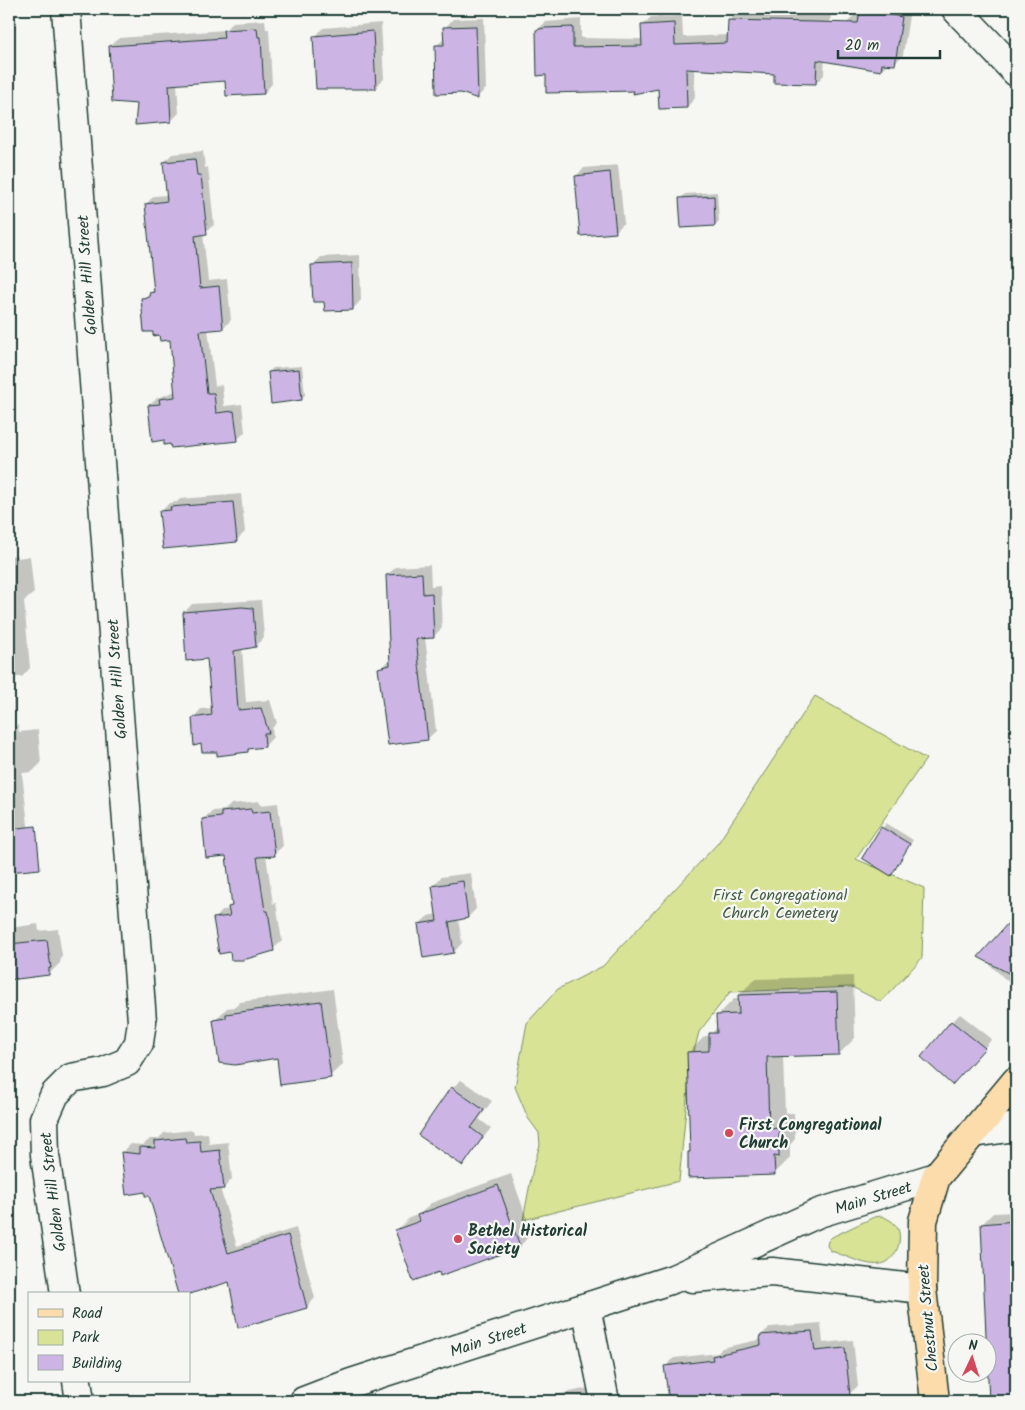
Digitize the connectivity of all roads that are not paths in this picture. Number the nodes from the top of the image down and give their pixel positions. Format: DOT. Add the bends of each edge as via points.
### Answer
graph roads {
  1 [pos="66,9"];
  2 [pos="956,9"];
  3 [pos="1016,72"];
  4 [pos="1016,1081"];
  5 [pos="1016,1127"];
  6 [pos="973,1133"];
  7 [pos="936,1177"];
  8 [pos="673,1279"];
  9 [pos="922,1289"];
  10 [pos="65,1292"];
  11 [pos="586,1307"];
  12 [pos="77,1382"];
  13 [pos="80,1401"];
  14 [pos="304,1401"];
  15 [pos="605,1401"];
  16 [pos="935,1401"];
  1 -- 10 [label="street, Golden Hill Street" via="142,1021 139,1042 127,1062 102,1072 71,1078 55,1094 44,1120 45,1155"];
  2 -- 3 [label="street"];
  4 -- 6 [label="main road"];
  5 -- 6 [label="street"];
  6 -- 7 [label="main road"];
  7 -- 8 [label="street, Main Street" via="819,1214"];
  7 -- 9 [label="main road, Chestnut Street" via="923,1221"];
  8 -- 9 [label="street, Main Street" via="772,1272"];
  8 -- 11 [label="street, Main Street"];
  9 -- 16 [label="main road, Chestnut Street"];
  11 -- 14 [label="street, Main Street"];
  11 -- 15 [label="street"];
  12 -- 13 [label="street"];
}
